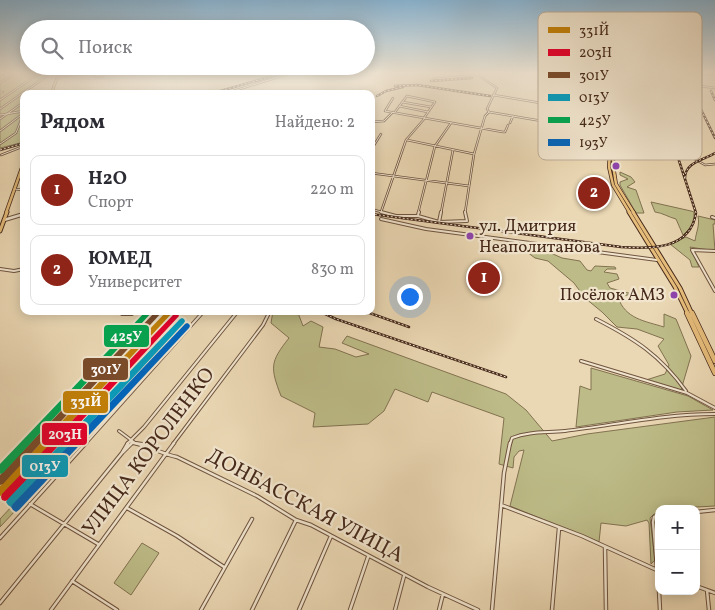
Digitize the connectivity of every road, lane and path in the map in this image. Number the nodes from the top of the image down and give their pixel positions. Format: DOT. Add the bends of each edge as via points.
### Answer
graph roads {
  1 [pos="11,101"];
  2 [pos="391,101"];
  3 [pos="433,101"];
  4 [pos="491,101"];
  5 [pos="402,102"];
  6 [pos="20,105"];
  7 [pos="398,106"];
  8 [pos="431,107"];
  9 [pos="0,109"];
  10 [pos="20,112"];
  11 [pos="394,112"];
  12 [pos="428,112"];
  13 [pos="489,112"];
  14 [pos="8,113"];
  15 [pos="0,115"];
  16 [pos="20,115"];
  17 [pos="514,116"];
  18 [pos="424,118"];
  19 [pos="0,119"];
  20 [pos="538,120"];
  21 [pos="20,122"];
  22 [pos="375,122"];
  23 [pos="452,122"];
  24 [pos="481,128"];
  25 [pos="0,131"];
  26 [pos="380,134"];
  27 [pos="406,140"];
  28 [pos="375,143"];
  29 [pos="0,144"];
  30 [pos="435,146"];
  31 [pos="20,148"];
  32 [pos="453,150"];
  33 [pos="474,154"];
  34 [pos="2,155"];
  35 [pos="610,160"];
  36 [pos="613,160"];
  37 [pos="698,160"];
  38 [pos="715,164"];
  39 [pos="20,173"];
  40 [pos="375,174"];
  41 [pos="394,176"];
  42 [pos="426,179"];
  43 [pos="447,182"];
  44 [pos="469,186"];
  45 [pos="14,189"];
  46 [pos="20,190"];
  47 [pos="375,211"];
  48 [pos="380,212"];
  49 [pos="20,215"];
  50 [pos="418,216"];
  51 [pos="712,217"];
  52 [pos="715,218"];
  53 [pos="380,219"];
  54 [pos="4,220"];
  55 [pos="440,222"];
  56 [pos="0,231"];
  57 [pos="715,252"];
  58 [pos="659,260"];
  59 [pos="0,269"];
  60 [pos="20,270"];
  61 [pos="715,291"];
  62 [pos="200,315"];
  63 [pos="235,315"];
  64 [pos="268,315"];
  65 [pos="596,319"];
  66 [pos="581,360"];
  67 [pos="715,361"];
  68 [pos="715,373"];
  69 [pos="687,393"];
  70 [pos="715,408"];
  71 [pos="715,414"];
  72 [pos="119,431"];
  73 [pos="132,441"];
  74 [pos="165,455"];
  75 [pos="30,504"];
  76 [pos="501,505"];
  77 [pos="127,508"];
  78 [pos="715,510"];
  79 [pos="700,512"];
  80 [pos="655,516"];
  81 [pos="252,519"];
  82 [pos="296,520"];
  83 [pos="64,524"];
  84 [pos="559,528"];
  85 [pos="331,536"];
  86 [pos="0,538"];
  87 [pos="655,541"];
  88 [pos="98,544"];
  89 [pos="605,547"];
  90 [pos="368,556"];
  91 [pos="224,567"];
  92 [pos="655,569"];
  93 [pos="405,575"];
  94 [pos="72,581"];
  95 [pos="700,587"];
  96 [pos="707,590"];
  97 [pos="715,593"];
  98 [pos="443,594"];
  99 [pos="659,595"];
  100 [pos="0,603"];
  101 [pos="203,609"];
  102 [pos="51,610"];
  103 [pos="117,610"];
  104 [pos="252,610"];
  105 [pos="299,610"];
  106 [pos="350,610"];
  107 [pos="395,610"];
  108 [pos="440,610"];
  109 [pos="478,610"];
  110 [pos="492,610"];
  111 [pos="552,610"];
  112 [pos="606,610"];
  113 [pos="660,610"];
  114 [pos="710,610"];
  1 -- 9 [label="street"];
  2 -- 11 [label="street" via="385,110"];
  3 -- 8 [label="street" via="435,102"];
  4 -- 13 [label="street"];
  5 -- 7 [label="street"];
  5 -- 8 [label="street"];
  6 -- 14 [label="street"];
  7 -- 11 [label="street"];
  7 -- 12 [label="street"];
  8 -- 12 [label="street"];
  10 -- 14 [label="street"];
  11 -- 18 [label="street"];
  11 -- 22 [label="street" via="384,121"];
  12 -- 18 [label="street"];
  13 -- 17 [label="street"];
  13 -- 24 [label="street"];
  14 -- 15 [label="street"];
  14 -- 19 [label="street"];
  16 -- 25 [label="street"];
  17 -- 20 [label="street"];
  17 -- 24 [label="street" via="504,132"];
  18 -- 23 [label="street"];
  18 -- 27 [label="street"];
  21 -- 29 [label="street" via="16,132"];
  23 -- 24 [label="street"];
  23 -- 30 [label="street"];
  24 -- 33 [label="street"];
  26 -- 28 [label="street"];
  27 -- 30 [label="street"];
  27 -- 41 [label="street"];
  30 -- 32 [label="street"];
  30 -- 42 [label="street"];
  31 -- 34 [label="street"];
  32 -- 33 [label="street"];
  32 -- 43 [label="street"];
  33 -- 44 [label="street"];
  35 -- 58 [label="main road" via="613,185"];
  36 -- 67 [label="main road" via="614,177 620,192 680,288"];
  37 -- 38 [label="street" via="705,165"];
  39 -- 45 [label="main road"];
  40 -- 41 [label="street"];
  41 -- 42 [label="street"];
  41 -- 48 [label="street"];
  42 -- 43 [label="street"];
  42 -- 50 [label="street"];
  43 -- 44 [label="street"];
  43 -- 55 [label="street"];
  44 -- 55 [label="street" via="466,221"];
  45 -- 46 [label="street"];
  45 -- 54 [label="main road"];
  47 -- 48 [label="street"];
  48 -- 50 [label="street"];
  49 -- 54 [label="street"];
  50 -- 55 [label="street"];
  51 -- 52 [label="street"];
  53 -- 58 [label="street" via="426,229"];
  54 -- 56 [label="main road"];
  57 -- 61 [label="street" via="692,249"];
  58 -- 68 [label="main road"];
  59 -- 60 [label="street"];
  62 -- 75 [label="street"];
  63 -- 73 [label="street"];
  64 -- 74 [label="street, УЛИЦА КОРОЛЕНКО"];
  65 -- 69 [label="street" via="648,348 669,367"];
  66 -- 69 [label="street"];
  69 -- 70 [label="street"];
  71 -- 76 [label="street" via="515,436 510,440 507,451"];
  72 -- 73 [label="street, ДОНБАССКАЯ УЛИЦА"];
  73 -- 74 [label="street, ДОНБАССКАЯ УЛИЦА"];
  73 -- 83 [label="street"];
  74 -- 77 [label="street, УЛИЦА КОРОЛЕНКО"];
  74 -- 82 [label="street, ДОНБАССКАЯ УЛИЦА" via="178,457 257,496"];
  75 -- 83 [label="street"];
  75 -- 86 [label="street"];
  76 -- 84 [label="street"];
  76 -- 110 [label="street"];
  77 -- 88 [label="street, УЛИЦА КОРОЛЕНКО"];
  77 -- 91 [label="street" via="170,531"];
  78 -- 79 [label="street"];
  80 -- 87 [label="street"];
  81 -- 91 [label="street"];
  82 -- 85 [label="street, ДОНБАССКАЯ УЛИЦА"];
  82 -- 104 [label="street"];
  83 -- 88 [label="street"];
  83 -- 100 [label="street"];
  84 -- 89 [label="street"];
  84 -- 111 [label="street"];
  85 -- 90 [label="street, ДОНБАССКАЯ УЛИЦА"];
  85 -- 105 [label="street"];
  88 -- 94 [label="street, УЛИЦА КОРОЛЕНКО"];
  89 -- 92 [label="street"];
  89 -- 112 [label="street"];
  90 -- 93 [label="street, ДОНБАССКАЯ УЛИЦА"];
  90 -- 106 [label="street"];
  91 -- 101 [label="street"];
  93 -- 98 [label="street, ДОНБАССКАЯ УЛИЦА"];
  93 -- 107 [label="street"];
  94 -- 102 [label="street, УЛИЦА КОРОЛЕНКО"];
  94 -- 103 [label="street"];
  95 -- 96 [label="street"];
  96 -- 97 [label="street"];
  96 -- 114 [label="street"];
  98 -- 108 [label="street"];
  98 -- 109 [label="street, ДОНБАССКАЯ УЛИЦА"];
  99 -- 113 [label="street"];
}
